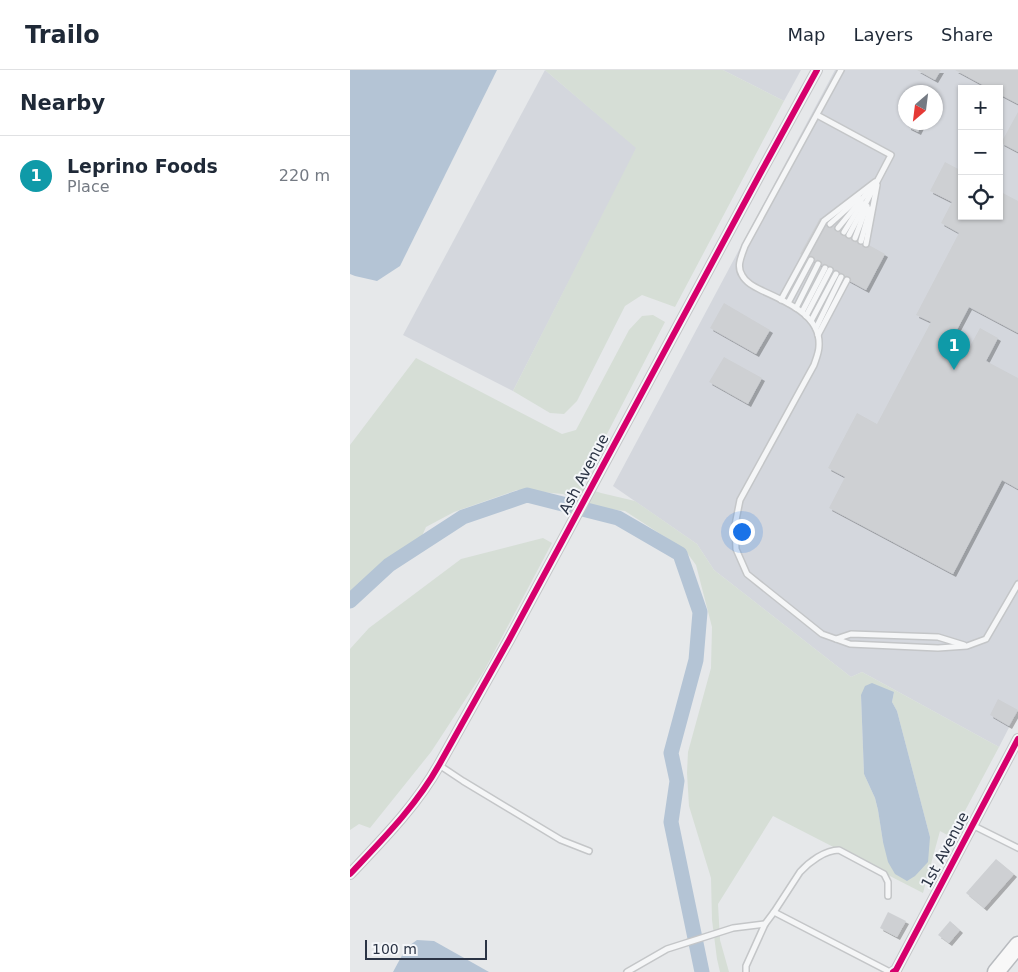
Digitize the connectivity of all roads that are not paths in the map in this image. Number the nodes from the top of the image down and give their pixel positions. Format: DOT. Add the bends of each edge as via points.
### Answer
graph roads {
  1 [pos="817,70"];
  2 [pos="841,70"];
  3 [pos="817,115"];
  4 [pos="878,180"];
  5 [pos="830,224"];
  6 [pos="838,228"];
  7 [pos="844,232"];
  8 [pos="852,236"];
  9 [pos="861,241"];
  10 [pos="866,244"];
  11 [pos="810,260"];
  12 [pos="818,264"];
  13 [pos="828,269"];
  14 [pos="847,280"];
  15 [pos="781,300"];
  16 [pos="788,303"];
  17 [pos="796,308"];
  18 [pos="804,314"];
  19 [pos="811,321"];
  20 [pos="816,328"];
  21 [pos="818,335"];
  22 [pos="1018,584"];
  23 [pos="836,639"];
  24 [pos="968,646"];
  25 [pos="1017,741"];
  26 [pos="440,765"];
  27 [pos="972,825"];
  28 [pos="1018,848"];
  29 [pos="589,852"];
  30 [pos="350,874"];
  31 [pos="888,896"];
  32 [pos="774,912"];
  33 [pos="764,924"];
  34 [pos="1018,946"];
  35 [pos="627,972"];
  36 [pos="746,972"];
  37 [pos="891,972"];
  38 [pos="996,972"];
  1 -- 26 [label="street, Ash Avenue"];
  2 -- 3 [label="lane"];
  3 -- 4 [label="lane" via="890,155"];
  3 -- 15 [label="lane" via="739,261 741,274 750,284"];
  4 -- 5 [label="lane"];
  4 -- 6 [label="lane"];
  4 -- 7 [label="lane"];
  4 -- 8 [label="lane"];
  4 -- 9 [label="lane"];
  4 -- 10 [label="lane"];
  4 -- 15 [label="lane" via="824,221"];
  11 -- 16 [label="lane"];
  12 -- 17 [label="lane"];
  13 -- 18 [label="lane"];
  14 -- 21 [label="lane"];
  15 -- 16 [label="lane"];
  16 -- 17 [label="lane"];
  17 -- 18 [label="lane"];
  18 -- 19 [label="lane"];
  19 -- 20 [label="lane"];
  19 -- 20 [label="lane" via="839,275"];
  20 -- 21 [label="lane"];
  21 -- 23 [label="lane" via="814,365 740,500 735,525 736,549 747,574 822,634"];
  22 -- 24 [label="lane" via="986,639"];
  23 -- 24 [label="lane" via="850,644 938,648"];
  23 -- 24 [label="lane" via="851,634 938,637"];
  25 -- 27 [label="street, 1st Avenue"];
  26 -- 29 [label="lane" via="561,840"];
  26 -- 30 [label="street, Ash Avenue" via="408,810"];
  27 -- 28 [label="lane"];
  27 -- 37 [label="street, 1st Avenue" via="896,970"];
  31 -- 32 [label="lane" via="888,882 884,874 835,850 804,867"];
  32 -- 33 [label="lane"];
  32 -- 37 [label="lane"];
  33 -- 35 [label="lane" via="733,928 667,950"];
  33 -- 36 [label="lane"];
  34 -- 38 [label="highway"];
}
